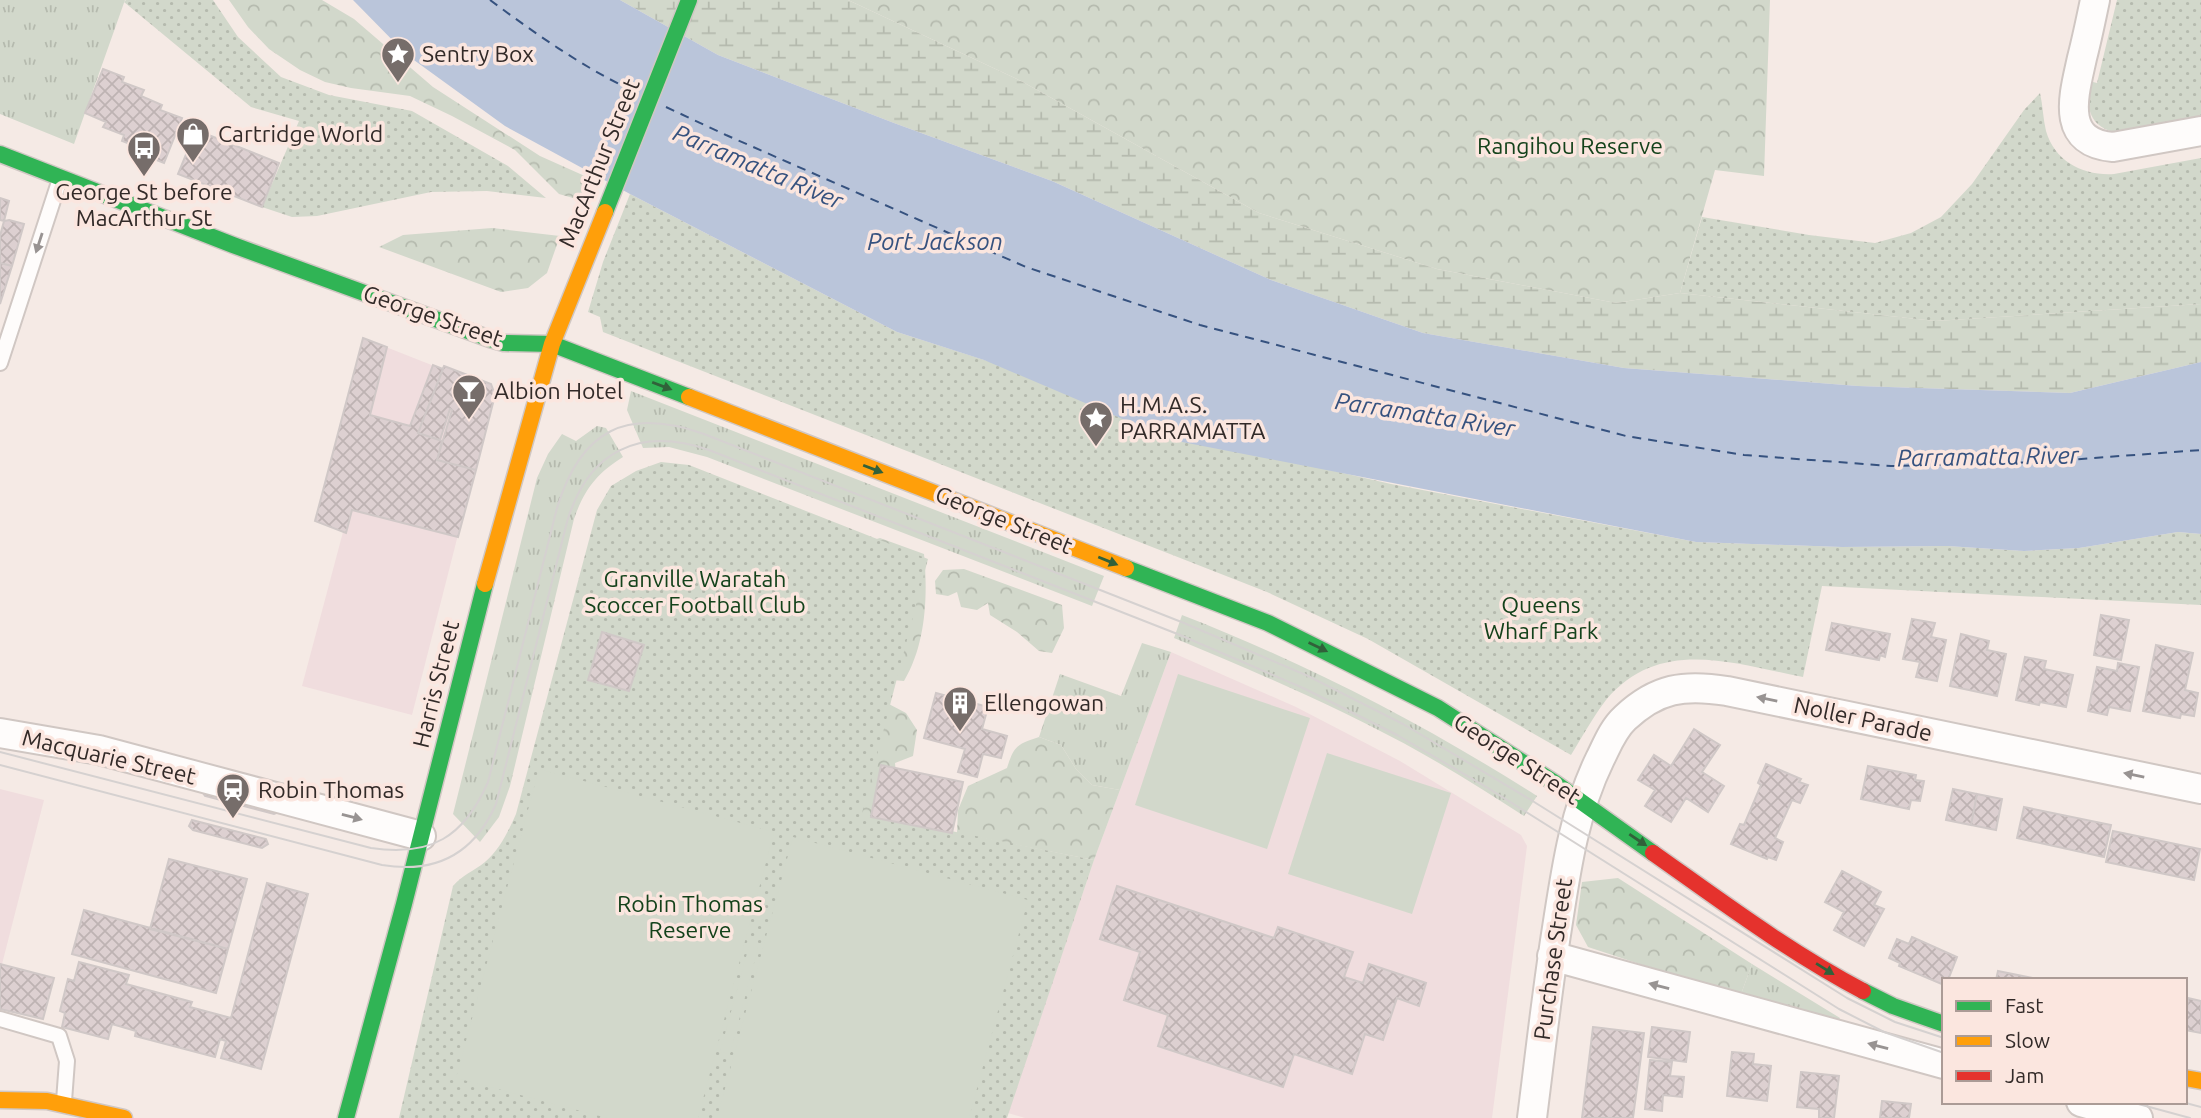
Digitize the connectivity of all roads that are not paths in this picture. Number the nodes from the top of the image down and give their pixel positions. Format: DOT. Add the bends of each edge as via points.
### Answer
graph roads {
  1 [pos="689,0"];
  2 [pos="2095,0"];
  3 [pos="2201,131"];
  4 [pos="0,154"];
  5 [pos="61,178"];
  6 [pos="552,344"];
  7 [pos="0,363"];
  8 [pos="0,733"];
  9 [pos="2201,789"];
  10 [pos="1582,801"];
  11 [pos="421,835"];
  12 [pos="1552,956"];
  13 [pos="0,1018"];
  14 [pos="1942,1023"];
  15 [pos="1942,1063"];
  16 [pos="0,1100"];
  17 [pos="64,1103"];
  18 [pos="2088,1104"];
  19 [pos="124,1118"];
  20 [pos="346,1118"];
  21 [pos="1532,1118"];
  22 [pos="2138,1118"];
  1 -- 6 [label="street, MacArthur Street"];
  2 -- 3 [label="street" via="2072,107 2078,128 2092,142 2113,147"];
  4 -- 5 [label="street, George Street"];
  5 -- 6 [label="street, George Street" via="490,339"];
  5 -- 7 [label="lane, one-way"];
  6 -- 10 [label="street, George Street, one-way" via="1268,623 1438,708"];
  6 -- 11 [label="street, Harris Street"];
  8 -- 11 [label="street, Macquarie Street, one-way" via="99,750"];
  9 -- 10 [label="street, Noller Parade, one-way" via="1699,687 1660,694 1623,720 1609,739"];
  10 -- 12 [label="street, Purchase Street"];
  10 -- 14 [label="street, George Street, one-way" via="1825,969 1893,1006"];
  11 -- 20 [label="street, Harris Street"];
  15 -- 12 [label="street, one-way"];
  12 -- 21 [label="street, Purchase Street"];
  13 -- 17 [label="lane" via="59,1036 67,1062"];
  16 -- 17 [label="street"];
  17 -- 19 [label="street"];
  18 -- 22 [label="street"];
}
